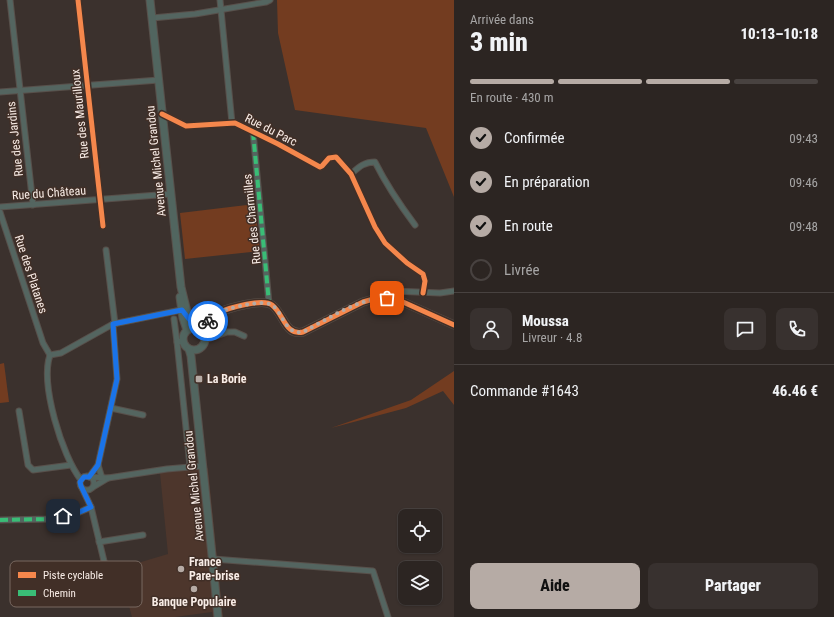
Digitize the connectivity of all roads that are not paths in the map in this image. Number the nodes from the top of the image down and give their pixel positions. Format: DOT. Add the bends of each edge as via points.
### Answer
graph roads {
  1 [pos="10,0"];
  2 [pos="78,0"];
  3 [pos="150,0"];
  4 [pos="220,0"];
  5 [pos="270,0"];
  6 [pos="221,10"];
  7 [pos="152,18"];
  8 [pos="158,80"];
  9 [pos="87,86"];
  10 [pos="20,91"];
  11 [pos="0,92"];
  12 [pos="162,114"];
  13 [pos="232,123"];
  14 [pos="253,132"];
  15 [pos="351,174"];
  16 [pos="171,194"];
  17 [pos="100,199"];
  18 [pos="32,205"];
  19 [pos="0,207"];
  20 [pos="0,212"];
  21 [pos="415,225"];
  22 [pos="103,226"];
  23 [pos="106,250"];
  24 [pos="181,287"];
  25 [pos="454,291"];
  26 [pos="423,293"];
  27 [pos="387,298"];
  28 [pos="269,303"];
  29 [pos="182,310"];
  30 [pos="172,312"];
  31 [pos="183,318"];
  32 [pos="174,319"];
  33 [pos="192,321"];
  34 [pos="114,324"];
  35 [pos="454,325"];
  36 [pos="187,330"];
  37 [pos="201,333"];
  38 [pos="244,336"];
  39 [pos="180,342"];
  40 [pos="189,349"];
  41 [pos="197,350"];
  42 [pos="50,355"];
  43 [pos="193,377"];
  44 [pos="111,408"];
  45 [pos="19,411"];
  46 [pos="143,416"];
  47 [pos="71,465"];
  48 [pos="98,465"];
  49 [pos="190,466"];
  50 [pos="202,466"];
  51 [pos="90,477"];
  52 [pos="105,478"];
  53 [pos="81,480"];
  54 [pos="82,488"];
  55 [pos="91,488"];
  56 [pos="91,507"];
  57 [pos="0,520"];
  58 [pos="143,535"];
  59 [pos="99,542"];
  60 [pos="212,559"];
  61 [pos="104,561"];
  62 [pos="218,617"];
  63 [pos="388,617"];
  1 -- 10 [label="street, Rue des Jardins"];
  2 -- 9 [label="street, Rue des Maurilloux"];
  3 -- 7 [label="main road, Avenue Michel Grandou"];
  4 -- 6 [label="street"];
  5 -- 6 [label="street"];
  6 -- 7 [label="street"];
  6 -- 13 [label="street"];
  7 -- 8 [label="main road, Avenue Michel Grandou"];
  8 -- 9 [label="street"];
  8 -- 12 [label="main road, Avenue Michel Grandou"];
  9 -- 10 [label="street"];
  9 -- 17 [label="street, Rue des Maurilloux"];
  10 -- 11 [label="street"];
  10 -- 18 [label="street, Rue des Jardins"];
  12 -- 13 [label="street, Rue du Parc" via="186,126"];
  12 -- 16 [label="main road, Avenue Michel Grandou"];
  13 -- 14 [label="street, Rue du Parc"];
  14 -- 15 [label="street, Rue du Parc" via="317,166 322,166 329,158 336,157"];
  14 -- 28 [label="street, Rue des Charmilles"];
  15 -- 21 [label="street" via="360,166 375,162"];
  15 -- 26 [label="street" via="385,243 423,274"];
  16 -- 17 [label="street, Rue du Château"];
  16 -- 24 [label="main road, Avenue Michel Grandou"];
  17 -- 18 [label="street, Rue du Château"];
  17 -- 22 [label="street, Rue des Maurilloux"];
  18 -- 19 [label="street, Rue du Château"];
  20 -- 42 [label="street, Rue des Platanes" via="43,343"];
  23 -- 34 [label="street"];
  24 -- 29 [label="main road, Avenue Michel Grandou"];
  24 -- 33 [label="main road, Avenue Michel Grandou"];
  25 -- 26 [label="street"];
  26 -- 27 [label="street" via="394,291"];
  27 -- 28 [label="main road" via="363,302 298,333 291,330"];
  27 -- 35 [label="main road" via="413,306"];
  28 -- 37 [label="main road" via="224,310 212,318"];
  29 -- 30 [label="street"];
  29 -- 31 [label="main road, Avenue Michel Grandou"];
  29 -- 33 [label="street"];
  30 -- 31 [label="street"];
  30 -- 34 [label="street"];
  31 -- 36 [label="main road, Avenue Michel Grandou"];
  32 -- 39 [label="street"];
  33 -- 37 [label="main road, Avenue Michel Grandou"];
  34 -- 42 [label="street" via="61,353"];
  34 -- 44 [label="street" via="117,379"];
  36 -- 37 [label="main road"];
  36 -- 39 [label="main road"];
  37 -- 38 [label="street" via="235,332"];
  37 -- 41 [label="main road" via="202,346"];
  39 -- 40 [label="main road"];
  39 -- 49 [label="street"];
  40 -- 41 [label="main road"];
  40 -- 43 [label="main road, Avenue Michel Grandou"];
  41 -- 43 [label="main road, Avenue Michel Grandou"];
  42 -- 47 [label="street" via="47,369 52,413"];
  43 -- 50 [label="main road, Avenue Michel Grandou"];
  44 -- 46 [label="street"];
  44 -- 48 [label="street"];
  45 -- 47 [label="street" via="28,466 33,470"];
  47 -- 53 [label="street"];
  48 -- 51 [label="street"];
  48 -- 52 [label="street"];
  49 -- 50 [label="street"];
  49 -- 52 [label="street"];
  50 -- 60 [label="main road, Avenue Michel Grandou"];
  51 -- 52 [label="street"];
  51 -- 53 [label="street"];
  51 -- 55 [label="street" via="93,480"];
  52 -- 55 [label="street"];
  53 -- 54 [label="street"];
  54 -- 55 [label="street"];
  54 -- 56 [label="street"];
  55 -- 56 [label="street"];
  56 -- 57 [label="street" via="75,514 51,519"];
  56 -- 59 [label="street"];
  58 -- 59 [label="street"];
  59 -- 61 [label="street"];
  60 -- 62 [label="main road, Avenue Michel Grandou"];
  60 -- 63 [label="street" via="373,571"];
}
